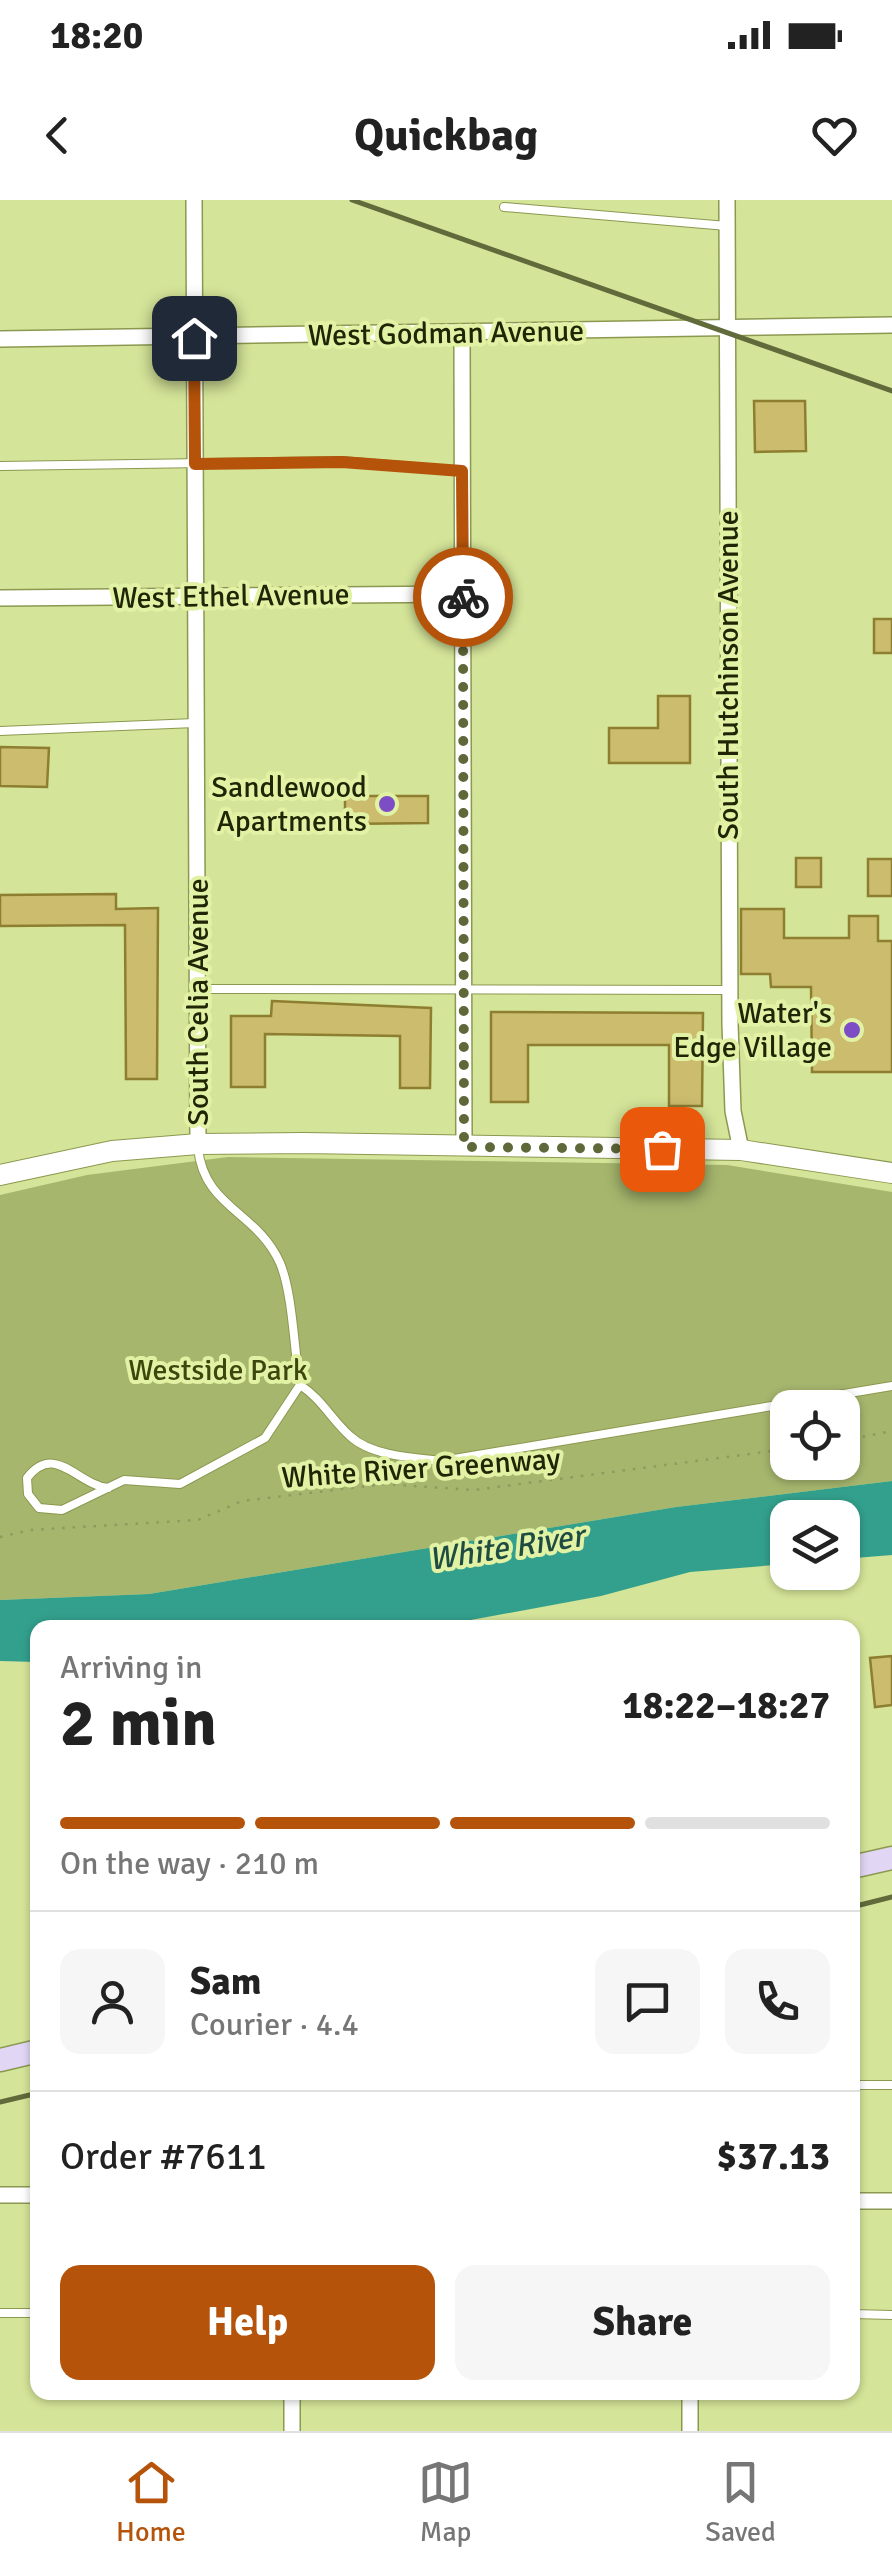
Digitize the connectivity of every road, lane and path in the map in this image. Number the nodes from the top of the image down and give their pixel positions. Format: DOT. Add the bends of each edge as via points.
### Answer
graph roads {
  1 [pos="194,200"];
  2 [pos="727,200"];
  3 [pos="504,207"];
  4 [pos="727,226"];
  5 [pos="892,325"];
  6 [pos="727,327"];
  7 [pos="462,334"];
  8 [pos="194,338"];
  9 [pos="0,340"];
  10 [pos="195,464"];
  11 [pos="0,466"];
  12 [pos="462,471"];
  13 [pos="463,594"];
  14 [pos="196,596"];
  15 [pos="0,598"];
  16 [pos="196,723"];
  17 [pos="0,731"];
  18 [pos="198,989"];
  19 [pos="730,990"];
  20 [pos="464,992"];
  21 [pos="198,1144"];
  22 [pos="464,1147"];
  23 [pos="741,1150"];
  24 [pos="892,1173"];
  25 [pos="0,1176"];
  26 [pos="892,1378"];
  27 [pos="300,1385"];
  28 [pos="888,1386"];
  29 [pos="892,1431"];
  30 [pos="860,1438"];
  31 [pos="770,1451"];
  32 [pos="108,1488"];
  33 [pos="0,1537"];
  34 [pos="892,1858"];
  35 [pos="860,1865"];
  36 [pos="30,2054"];
  37 [pos="0,2060"];
  38 [pos="892,2084"];
  39 [pos="860,2085"];
  40 [pos="0,2195"];
  41 [pos="30,2195"];
  42 [pos="860,2201"];
  43 [pos="892,2201"];
  44 [pos="0,2313"];
  45 [pos="30,2313"];
  46 [pos="860,2314"];
  47 [pos="892,2315"];
  48 [pos="292,2400"];
  49 [pos="690,2400"];
  50 [pos="292,2431"];
  51 [pos="690,2431"];
  1 -- 8 [label="street, South Celia Avenue"];
  2 -- 4 [label="street, South Hutchinson Avenue"];
  3 -- 4 [label="lane"];
  4 -- 6 [label="street, South Hutchinson Avenue"];
  5 -- 6 [label="street, West Godman Avenue"];
  6 -- 7 [label="street, West Godman Avenue"];
  6 -- 19 [label="street, South Hutchinson Avenue"];
  7 -- 8 [label="street, West Godman Avenue"];
  7 -- 12 [label="street"];
  8 -- 9 [label="street, West Godman Avenue"];
  8 -- 10 [label="street, South Celia Avenue"];
  10 -- 11 [label="lane"];
  10 -- 12 [label="lane" via="342,462"];
  10 -- 14 [label="street, South Celia Avenue"];
  12 -- 13 [label="street"];
  13 -- 14 [label="street, West Ethel Avenue"];
  13 -- 20 [label="street"];
  14 -- 15 [label="street, West Ethel Avenue"];
  14 -- 16 [label="street, South Celia Avenue"];
  16 -- 17 [label="lane"];
  16 -- 18 [label="street, South Celia Avenue"];
  18 -- 20 [label="lane"];
  18 -- 21 [label="street, South Celia Avenue"];
  19 -- 20 [label="lane"];
  19 -- 23 [label="street, South Hutchinson Avenue" via="733,1111"];
  20 -- 22 [label="street"];
  21 -- 22 [label="street"];
  21 -- 25 [label="street" via="97,1153"];
  21 -- 27 [label="lane" via="204,1180 214,1195 252,1221 282,1266"];
  22 -- 23 [label="street"];
  23 -- 24 [label="street"];
  26 -- 28 [label="lane"];
  27 -- 28 [label="lane" via="352,1439 442,1462"];
  27 -- 32 [label="lane" via="265,1438 180,1484 124,1480"];
  29 -- 30 [label="path"];
  31 -- 33 [label="path, White River Greenway" via="474,1490 368,1486 242,1501 198,1520"];
  32 -- 32 [label="lane" via="62,1510 39,1508 28,1494 27,1478 52,1461 91,1486"];
  34 -- 35 [label="main road"];
  36 -- 37 [label="main road"];
  38 -- 39 [label="lane"];
  40 -- 41 [label="street"];
  42 -- 43 [label="street"];
  44 -- 45 [label="lane"];
  46 -- 47 [label="lane"];
  48 -- 50 [label="street"];
  49 -- 51 [label="street"];
}
